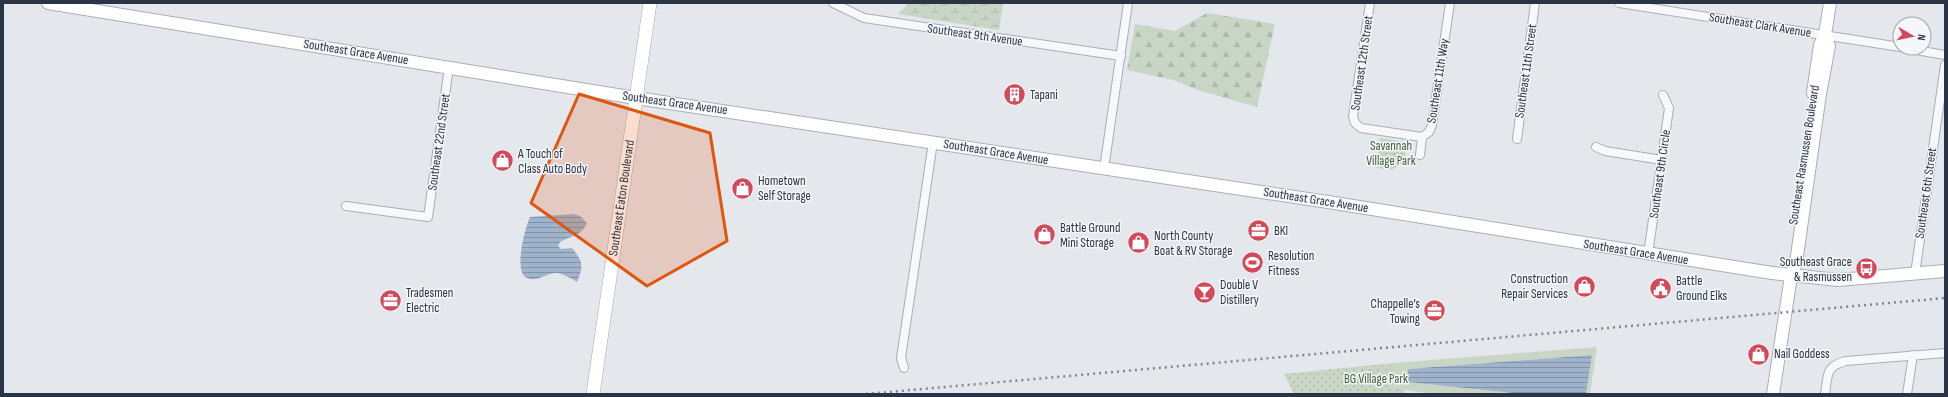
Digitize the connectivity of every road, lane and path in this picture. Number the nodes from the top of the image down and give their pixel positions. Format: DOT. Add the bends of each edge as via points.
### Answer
graph roads {
  1 [pos="48,3"];
  2 [pos="650,3"];
  3 [pos="833,3"];
  4 [pos="1128,3"];
  5 [pos="1370,3"];
  6 [pos="1450,3"];
  7 [pos="1536,3"];
  8 [pos="1619,3"];
  9 [pos="1830,3"];
  10 [pos="1825,36"];
  11 [pos="1892,46"];
  12 [pos="1932,53"];
  13 [pos="1945,55"];
  14 [pos="1121,56"];
  15 [pos="1945,66"];
  16 [pos="449,67"];
  17 [pos="1663,95"];
  18 [pos="636,98"];
  19 [pos="1422,137"];
  20 [pos="1517,139"];
  21 [pos="932,142"];
  22 [pos="1596,147"];
  23 [pos="1420,155"];
  24 [pos="1662,160"];
  25 [pos="1104,169"];
  26 [pos="346,206"];
  27 [pos="1648,254"];
  28 [pos="1945,272"];
  29 [pos="1915,274"];
  30 [pos="1790,276"];
  31 [pos="1945,353"];
  32 [pos="1913,355"];
  33 [pos="904,368"];
  34 [pos="594,394"];
  35 [pos="1773,394"];
  36 [pos="1825,394"];
  37 [pos="1907,394"];
  1 -- 16 [label="street, Southeast Grace Avenue"];
  2 -- 18 [label="main road, Southeast Eaton Boulevard"];
  3 -- 14 [label="street, Southeast 9th Avenue" via="864,18"];
  4 -- 14 [label="street"];
  5 -- 19 [label="street, Southeast 12th Street" via="1353,116 1355,123 1361,128"];
  6 -- 19 [label="street, Southeast 11th Way" via="1432,125 1429,132"];
  7 -- 20 [label="street, Southeast 11th Street"];
  8 -- 10 [label="street, Southeast Clark Avenue"];
  9 -- 10 [label="street, Southeast Rasmussen Boulevard"];
  10 -- 11 [label="street, Southeast Clark Avenue"];
  10 -- 30 [label="street, Southeast Rasmussen Boulevard" via="1829,46 1796,263"];
  12 -- 13 [label="street"];
  14 -- 25 [label="street"];
  15 -- 29 [label="street, Southeast 6th Street"];
  16 -- 18 [label="street, Southeast Grace Avenue"];
  16 -- 26 [label="street, Southeast 22nd Street" via="428,217"];
  17 -- 24 [label="street, Southeast 9th Circle" via="1669,108"];
  18 -- 21 [label="street, Southeast Grace Avenue"];
  18 -- 34 [label="main road, Southeast Eaton Boulevard"];
  19 -- 23 [label="street, Southeast 11th Way"];
  21 -- 25 [label="street, Southeast Grace Avenue"];
  21 -- 33 [label="street" via="901,358"];
  22 -- 24 [label="street" via="1605,151"];
  24 -- 27 [label="street, Southeast 9th Circle"];
  25 -- 27 [label="street, Southeast Grace Avenue"];
  27 -- 30 [label="street, Southeast Grace Avenue"];
  28 -- 29 [label="street, Southeast Grace Avenue"];
  29 -- 30 [label="street, Southeast Grace Avenue" via="1838,280"];
  30 -- 35 [label="street, Southeast Rasmussen Boulevard"];
  31 -- 32 [label="street"];
  32 -- 36 [label="street" via="1846,361 1833,365"];
  32 -- 37 [label="street"];
}
